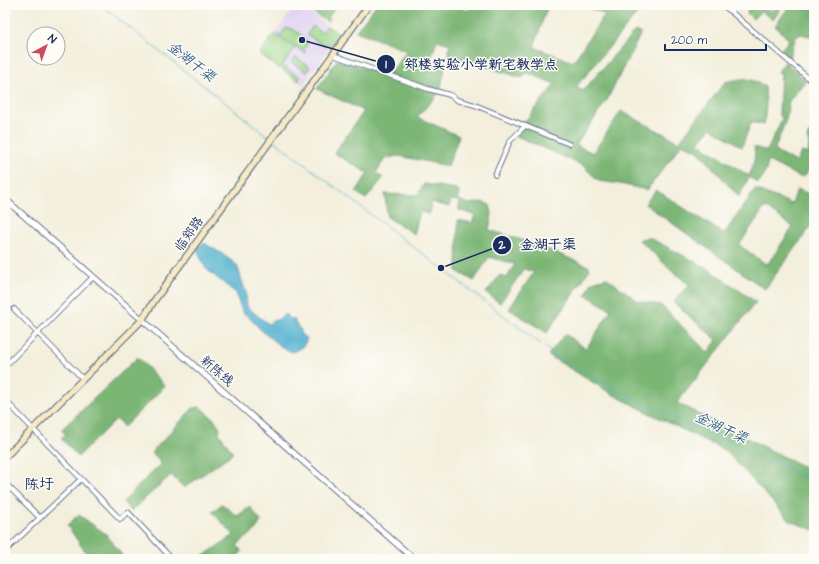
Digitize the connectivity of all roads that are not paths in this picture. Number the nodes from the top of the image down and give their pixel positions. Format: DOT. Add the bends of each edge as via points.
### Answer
graph roads {
  1 [pos="369,5"];
  2 [pos="723,5"];
  3 [pos="333,55"];
  4 [pos="814,83"];
  5 [pos="525,126"];
  6 [pos="569,144"];
  7 [pos="495,175"];
  8 [pos="5,199"];
  9 [pos="93,277"];
  10 [pos="14,309"];
  11 [pos="142,320"];
  12 [pos="38,333"];
  13 [pos="7,364"];
  14 [pos="83,379"];
  15 [pos="5,400"];
  16 [pos="33,430"];
  17 [pos="5,457"];
  18 [pos="81,478"];
  19 [pos="5,483"];
  20 [pos="40,518"];
  21 [pos="5,551"];
  22 [pos="172,559"];
  23 [pos="414,559"];
  1 -- 3 [label="main road, 临郑路"];
  2 -- 4 [label="street"];
  3 -- 5 [label="street" via="450,95 457,100 475,104"];
  3 -- 11 [label="main road, 临郑路"];
  5 -- 6 [label="street"];
  5 -- 7 [label="street" via="510,141"];
  8 -- 9 [label="street, 新陈线"];
  9 -- 11 [label="street, 新陈线"];
  9 -- 12 [label="street"];
  10 -- 12 [label="street"];
  11 -- 14 [label="main road, 临郑路"];
  11 -- 23 [label="street, 新陈线"];
  12 -- 13 [label="street"];
  12 -- 14 [label="street"];
  14 -- 16 [label="main road, 临郑路"];
  15 -- 16 [label="street"];
  16 -- 17 [label="main road, 临郑路"];
  16 -- 18 [label="street"];
  18 -- 20 [label="street"];
  18 -- 22 [label="street" via="120,519 128,512"];
  19 -- 20 [label="street"];
  20 -- 21 [label="street"];
}
